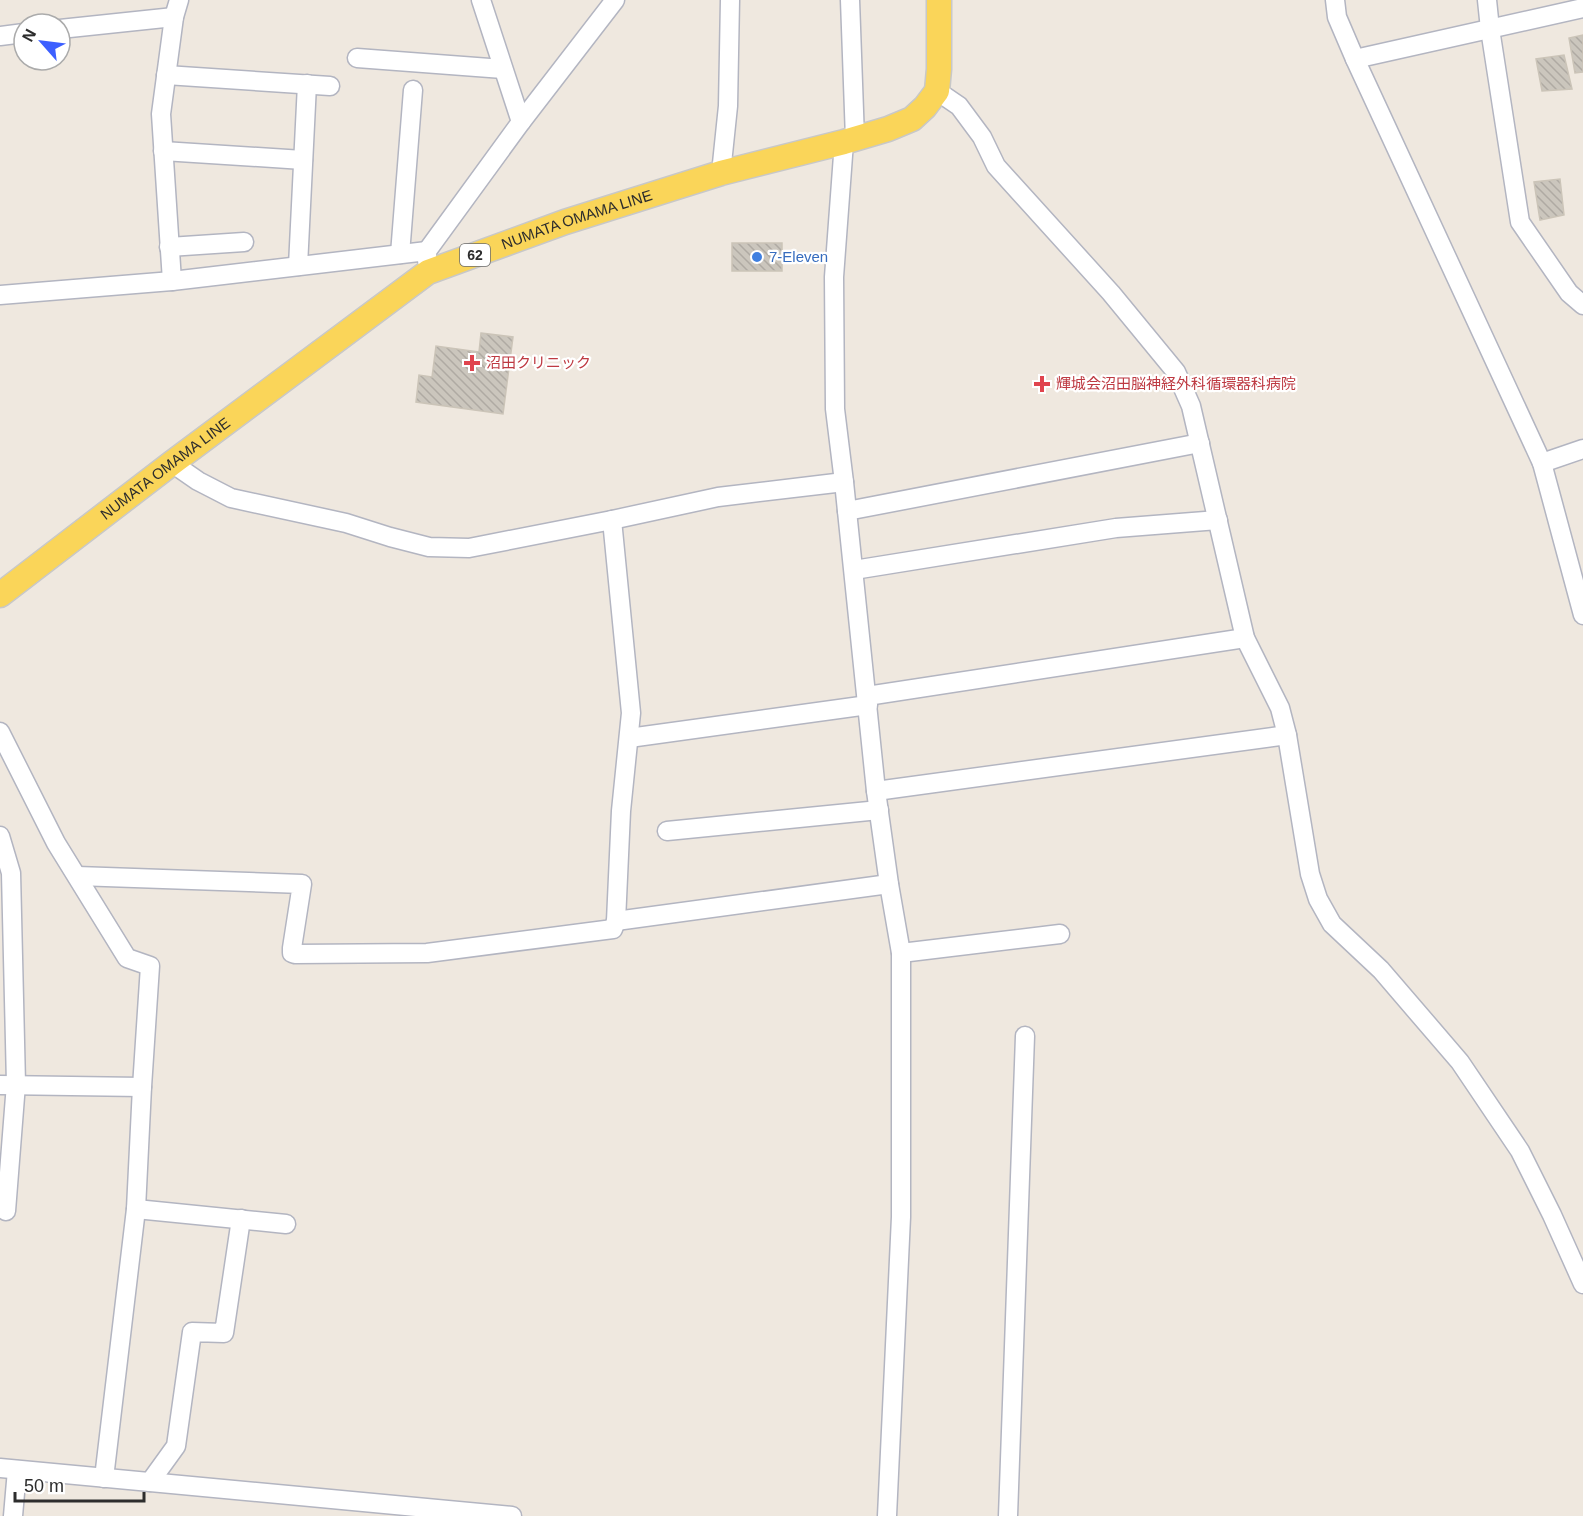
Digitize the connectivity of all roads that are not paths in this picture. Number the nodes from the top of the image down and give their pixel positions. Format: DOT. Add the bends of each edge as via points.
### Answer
graph roads {
  1 [pos="481,0"];
  2 [pos="615,0"];
  3 [pos="730,0"];
  4 [pos="850,0"];
  5 [pos="939,0"];
  6 [pos="1335,0"];
  7 [pos="1487,0"];
  8 [pos="176,8"];
  9 [pos="1583,8"];
  10 [pos="72,27"];
  11 [pos="1490,29"];
  12 [pos="357,58"];
  13 [pos="1355,59"];
  14 [pos="503,69"];
  15 [pos="166,75"];
  16 [pos="307,84"];
  17 [pos="330,86"];
  18 [pos="413,90"];
  19 [pos="937,91"];
  20 [pos="521,122"];
  21 [pos="850,140"];
  22 [pos="163,152"];
  23 [pos="303,160"];
  24 [pos="720,173"];
  25 [pos="244,242"];
  26 [pos="169,247"];
  27 [pos="400,254"];
  28 [pos="427,262"];
  29 [pos="298,266"];
  30 [pos="172,281"];
  31 [pos="0,295"];
  32 [pos="1583,305"];
  33 [pos="1200,444"];
  34 [pos="1583,449"];
  35 [pos="1542,463"];
  36 [pos="172,464"];
  37 [pos="844,482"];
  38 [pos="847,511"];
  39 [pos="612,520"];
  40 [pos="1218,520"];
  41 [pos="854,570"];
  42 [pos="0,595"];
  43 [pos="1583,615"];
  44 [pos="1245,638"];
  45 [pos="867,701"];
  46 [pos="0,732"];
  47 [pos="1287,735"];
  48 [pos="628,738"];
  49 [pos="876,791"];
  50 [pos="879,810"];
  51 [pos="667,831"];
  52 [pos="0,836"];
  53 [pos="77,876"];
  54 [pos="889,884"];
  55 [pos="616,921"];
  56 [pos="1060,934"];
  57 [pos="901,953"];
  58 [pos="1024,1036"];
  59 [pos="8,1085"];
  60 [pos="142,1087"];
  61 [pos="136,1209"];
  62 [pos="6,1211"];
  63 [pos="241,1219"];
  64 [pos="286,1224"];
  65 [pos="1583,1284"];
  66 [pos="9,1469"];
  67 [pos="104,1478"];
  68 [pos="150,1482"];
  69 [pos="13,1516"];
  70 [pos="512,1516"];
  71 [pos="887,1516"];
  72 [pos="1008,1516"];
  1 -- 14 [label="street"];
  2 -- 20 [label="street"];
  3 -- 24 [label="street" via="728,106"];
  4 -- 21 [label="street"];
  5 -- 19 [label="main road"];
  6 -- 13 [label="street" via="1336,17"];
  7 -- 11 [label="street"];
  8 -- 10 [label="street"];
  8 -- 15 [label="street"];
  9 -- 11 [label="street"];
  11 -- 13 [label="street"];
  11 -- 32 [label="street" via="1520,222 1569,293"];
  12 -- 14 [label="street"];
  13 -- 35 [label="street"];
  14 -- 20 [label="street"];
  15 -- 16 [label="street"];
  15 -- 22 [label="street" via="161,114"];
  16 -- 17 [label="street"];
  16 -- 23 [label="street"];
  18 -- 27 [label="street"];
  19 -- 21 [label="main road, NUMATA OMAMA LINE / 62" via="912,119"];
  19 -- 33 [label="street" via="959,106 982,137 996,166 1111,293 1176,372 1191,406"];
  20 -- 28 [label="street"];
  21 -- 24 [label="main road, NUMATA OMAMA LINE / 62"];
  21 -- 37 [label="street" via="834,277 835,409"];
  22 -- 23 [label="street"];
  22 -- 26 [label="street"];
  23 -- 29 [label="street"];
  24 -- 28 [label="main road, NUMATA OMAMA LINE / 62"];
  25 -- 26 [label="street"];
  26 -- 30 [label="street"];
  27 -- 28 [label="street"];
  27 -- 29 [label="street"];
  28 -- 36 [label="main road, NUMATA OMAMA LINE / 62"];
  29 -- 30 [label="street"];
  30 -- 31 [label="street"];
  33 -- 38 [label="street"];
  33 -- 40 [label="street"];
  34 -- 35 [label="street"];
  35 -- 43 [label="street"];
  36 -- 39 [label="street" via="231,498 346,523 429,547 469,548"];
  36 -- 42 [label="main road, NUMATA OMAMA LINE / 62"];
  37 -- 38 [label="street"];
  37 -- 39 [label="street" via="718,497"];
  38 -- 41 [label="street"];
  39 -- 48 [label="street" via="631,713"];
  40 -- 41 [label="street" via="1116,528"];
  40 -- 44 [label="street"];
  41 -- 45 [label="street"];
  44 -- 45 [label="street"];
  44 -- 47 [label="street" via="1280,708"];
  45 -- 48 [label="street"];
  45 -- 49 [label="street"];
  46 -- 53 [label="street"];
  47 -- 49 [label="street"];
  47 -- 65 [label="street" via="1310,874 1318,899 1332,924 1381,970 1460,1062 1520,1151"];
  48 -- 55 [label="street"];
  49 -- 50 [label="street"];
  50 -- 51 [label="street"];
  50 -- 54 [label="street"];
  52 -- 59 [label="street" via="11,873"];
  53 -- 55 [label="street" via="302,884 292,948 296,954 427,953 612,929"];
  53 -- 60 [label="street" via="127,958 150,966"];
  54 -- 55 [label="street"];
  54 -- 57 [label="street"];
  56 -- 57 [label="street"];
  57 -- 71 [label="street" via="901,1217"];
  58 -- 72 [label="street"];
  59 -- 60 [label="street"];
  59 -- 62 [label="street"];
  60 -- 61 [label="street"];
  61 -- 63 [label="street"];
  61 -- 67 [label="street"];
  63 -- 64 [label="street"];
  63 -- 68 [label="street" via="224,1333 192,1332 176,1446"];
  66 -- 67 [label="street"];
  66 -- 69 [label="street"];
  67 -- 68 [label="street"];
  68 -- 70 [label="street"];
}
